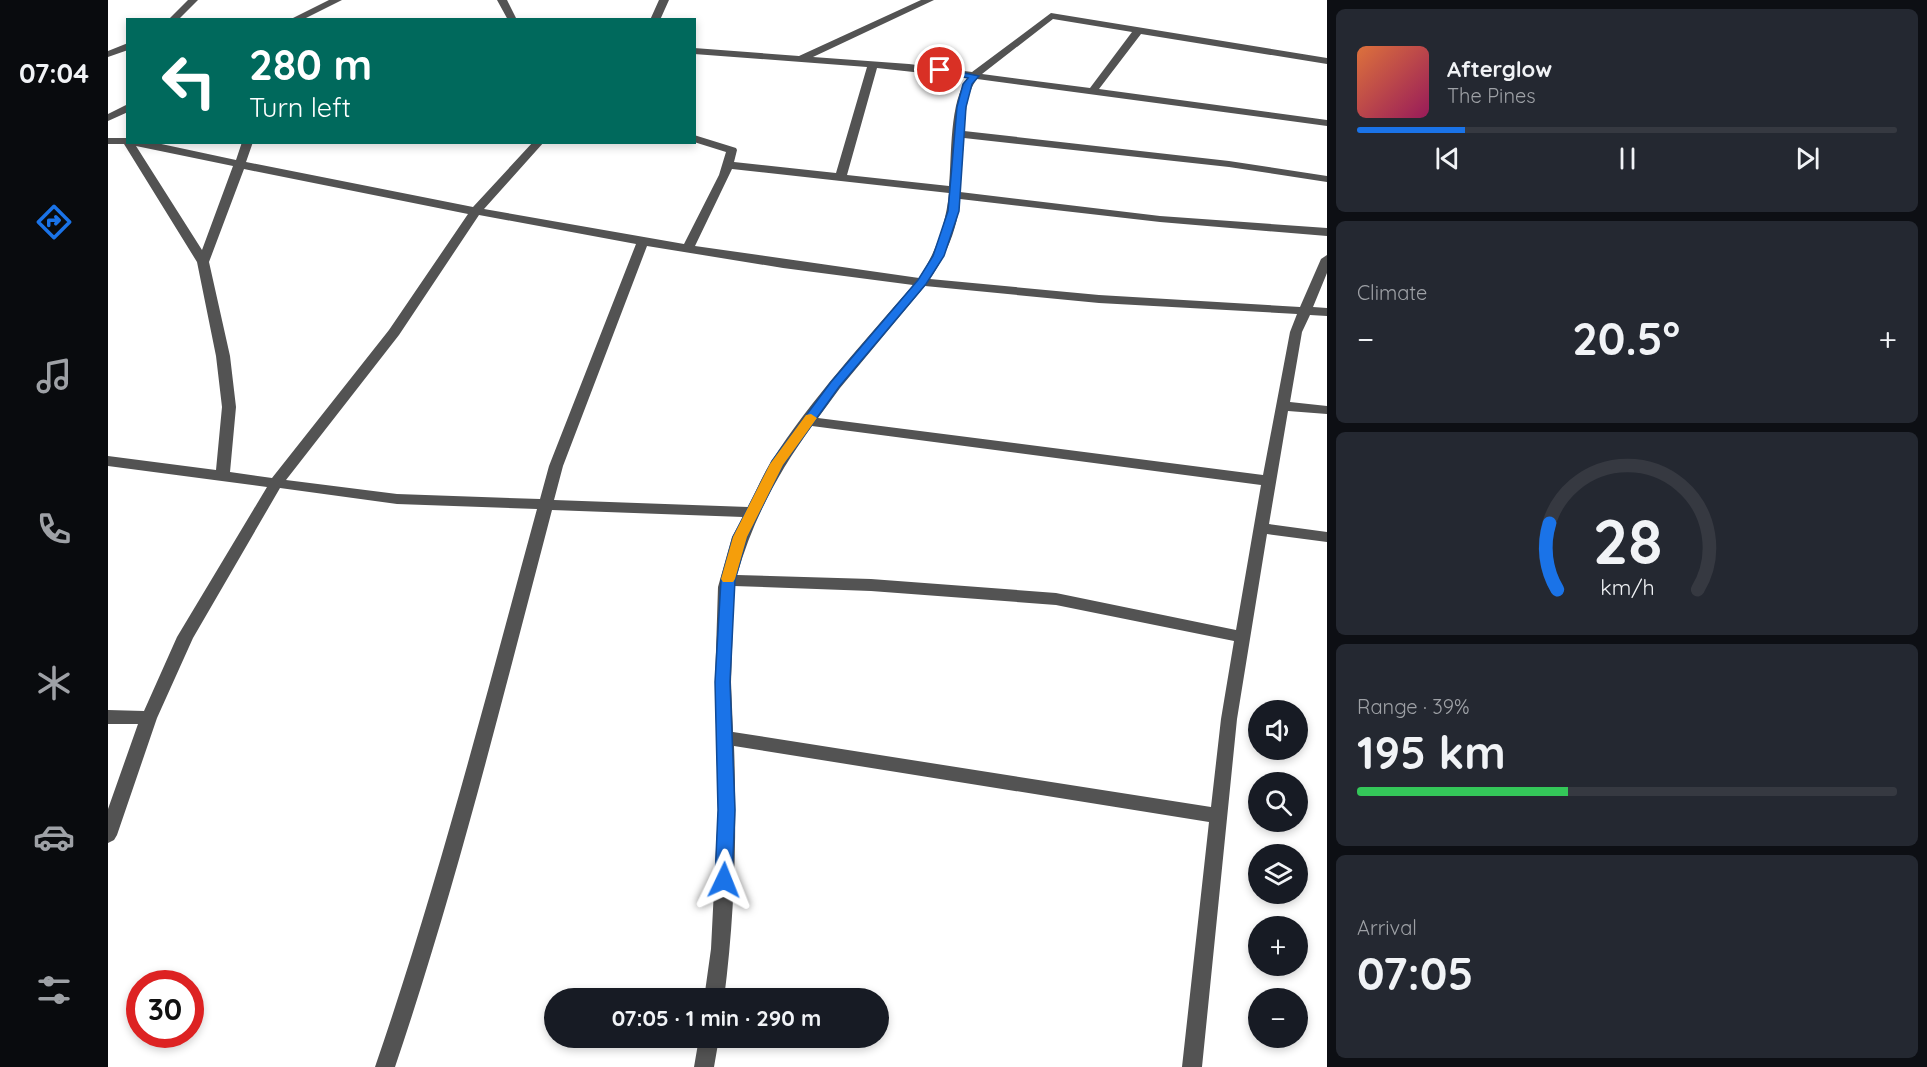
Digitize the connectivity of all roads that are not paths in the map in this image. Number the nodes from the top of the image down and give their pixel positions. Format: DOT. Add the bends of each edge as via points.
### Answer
graph roads {
  1 [pos="193,0"];
  2 [pos="337,0"];
  3 [pos="502,0"];
  4 [pos="929,0"];
  5 [pos="665,1"];
  6 [pos="303,17"];
  7 [pos="174,18"];
  8 [pos="512,18"];
  9 [pos="656,18"];
  10 [pos="1139,30"];
  11 [pos="126,47"];
  12 [pos="696,51"];
  13 [pos="108,54"];
  14 [pos="800,59"];
  15 [pos="1327,61"];
  16 [pos="873,64"];
  17 [pos="975,76"];
  18 [pos="1092,92"];
  19 [pos="126,108"];
  20 [pos="108,118"];
  21 [pos="1327,123"];
  22 [pos="959,134"];
  23 [pos="696,139"];
  24 [pos="108,141"];
  25 [pos="126,142"];
  26 [pos="129,144"];
  27 [pos="144,144"];
  28 [pos="248,144"];
  29 [pos="537,144"];
  30 [pos="239,164"];
  31 [pos="729,165"];
  32 [pos="840,178"];
  33 [pos="1327,179"];
  34 [pos="955,193"];
  35 [pos="475,212"];
  36 [pos="1327,232"];
  37 [pos="643,241"];
  38 [pos="688,249"];
  39 [pos="1327,259"];
  40 [pos="203,262"];
  41 [pos="922,282"];
  42 [pos="1306,310"];
  43 [pos="1327,312"];
  44 [pos="1282,406"];
  45 [pos="1327,410"];
  46 [pos="808,422"];
  47 [pos="108,460"];
  48 [pos="223,476"];
  49 [pos="1269,481"];
  50 [pos="276,483"];
  51 [pos="545,506"];
  52 [pos="752,512"];
  53 [pos="1260,528"];
  54 [pos="1327,537"];
  55 [pos="728,580"];
  56 [pos="1242,637"];
  57 [pos="108,717"];
  58 [pos="149,718"];
  59 [pos="725,738"];
  60 [pos="1218,816"];
  61 [pos="108,835"];
  62 [pos="716,988"];
  63 [pos="707,1048"];
  64 [pos="385,1067"];
  65 [pos="704,1067"];
  66 [pos="1192,1067"];
  1 -- 7 [label="street"];
  2 -- 6 [label="street"];
  3 -- 8 [label="street"];
  4 -- 14 [label="street"];
  5 -- 9 [label="street"];
  10 -- 15 [label="street"];
  10 -- 17 [label="street" via="1051,16"];
  10 -- 18 [label="street"];
  11 -- 13 [label="street"];
  12 -- 14 [label="street"];
  14 -- 16 [label="street"];
  16 -- 17 [label="street"];
  16 -- 32 [label="street"];
  17 -- 18 [label="street"];
  17 -- 22 [label="street" via="965,92"];
  18 -- 21 [label="street"];
  19 -- 20 [label="street"];
  22 -- 33 [label="street"];
  22 -- 34 [label="street"];
  23 -- 31 [label="street" via="732,150"];
  24 -- 25 [label="street"];
  26 -- 40 [label="street"];
  27 -- 30 [label="street"];
  28 -- 30 [label="street"];
  29 -- 35 [label="street"];
  30 -- 35 [label="street"];
  30 -- 40 [label="street"];
  31 -- 32 [label="street"];
  31 -- 38 [label="street"];
  32 -- 34 [label="street"];
  34 -- 36 [label="street" via="1160,219"];
  34 -- 41 [label="street" via="939,256"];
  35 -- 37 [label="street"];
  35 -- 50 [label="street" via="394,332"];
  37 -- 38 [label="street"];
  37 -- 51 [label="street" via="555,466"];
  38 -- 41 [label="street"];
  39 -- 42 [label="street"];
  40 -- 48 [label="street" via="223,356 229,407"];
  41 -- 42 [label="street" via="1152,303"];
  41 -- 46 [label="street"];
  42 -- 43 [label="street"];
  42 -- 44 [label="street" via="1296,332"];
  44 -- 45 [label="street"];
  44 -- 49 [label="street"];
  46 -- 49 [label="street"];
  46 -- 52 [label="street" via="777,464"];
  47 -- 48 [label="street"];
  48 -- 50 [label="street"];
  49 -- 53 [label="street"];
  50 -- 51 [label="street" via="397,499"];
  50 -- 58 [label="street" via="185,637"];
  51 -- 52 [label="street"];
  51 -- 64 [label="street" via="468,797"];
  52 -- 55 [label="street"];
  53 -- 54 [label="street"];
  53 -- 56 [label="street"];
  55 -- 56 [label="street" via="871,585 1056,599"];
  55 -- 59 [label="street" via="723,682"];
  56 -- 60 [label="street"];
  57 -- 58 [label="street"];
  58 -- 61 [label="street"];
  59 -- 60 [label="street"];
  59 -- 62 [label="street" via="727,810"];
  60 -- 66 [label="street"];
  63 -- 65 [label="street"];
}
